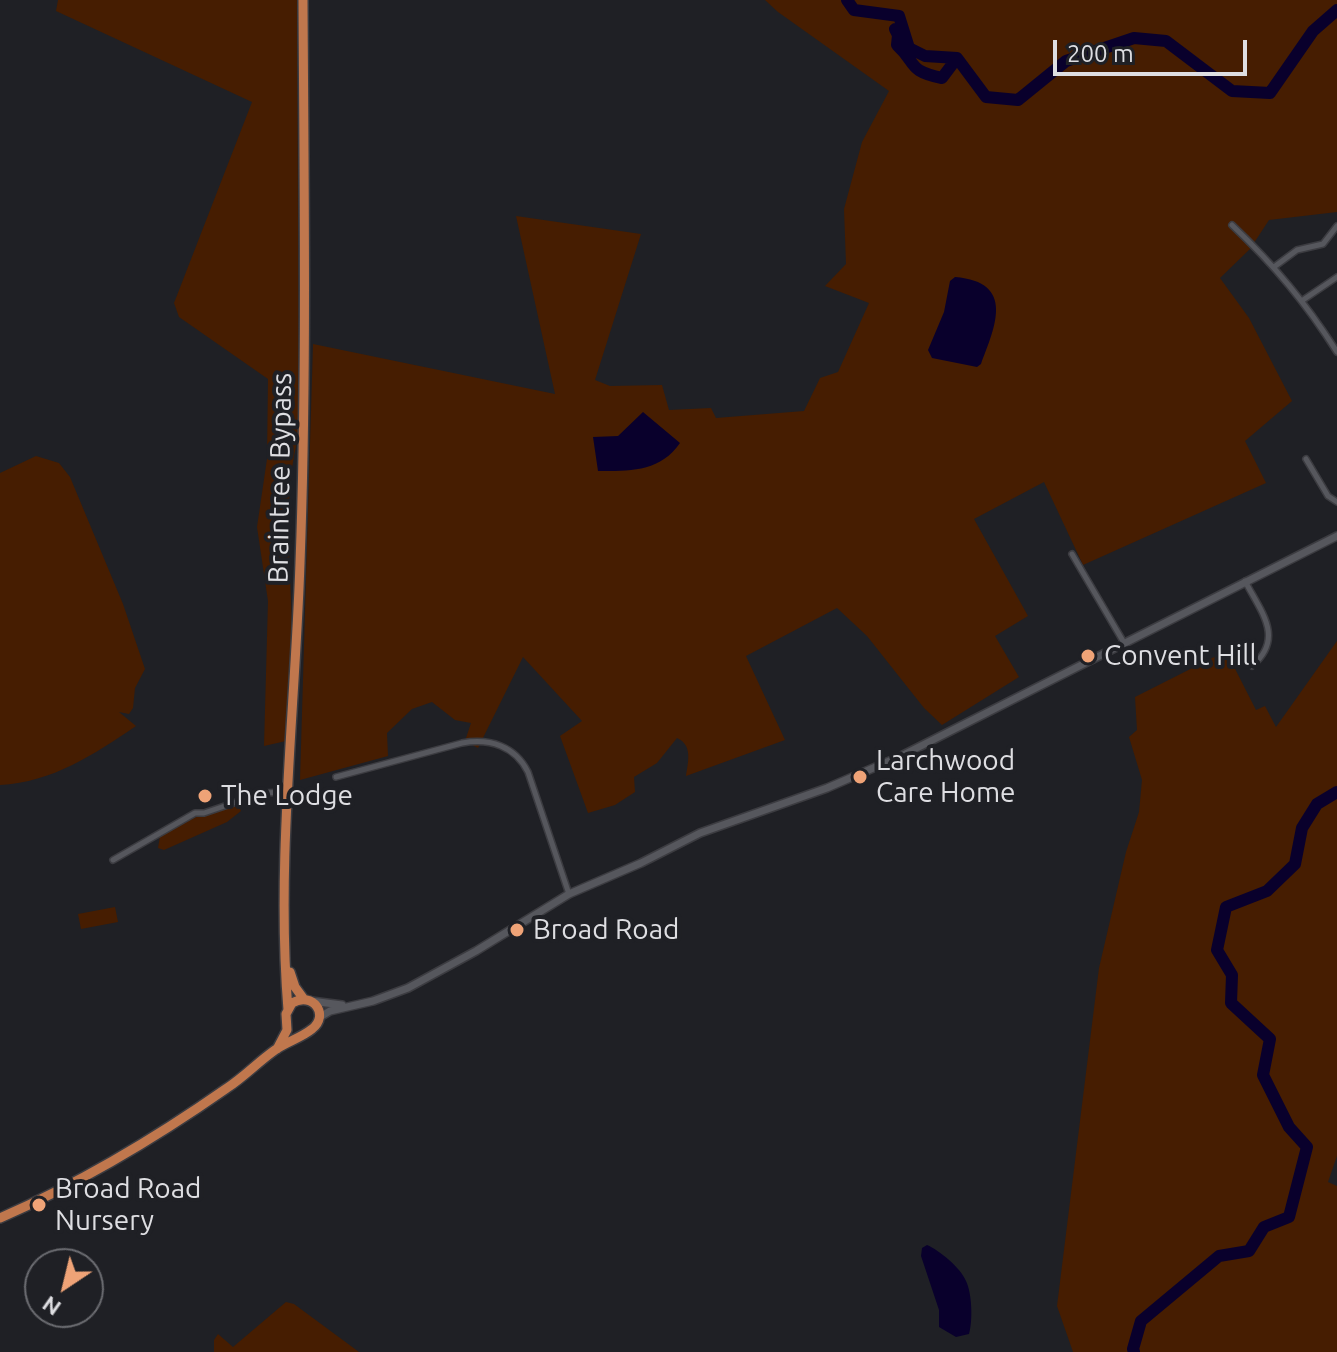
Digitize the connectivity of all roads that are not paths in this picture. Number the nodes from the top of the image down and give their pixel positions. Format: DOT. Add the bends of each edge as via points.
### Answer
graph roads {
  1 [pos="303,0"];
  2 [pos="1232,225"];
  3 [pos="1337,226"];
  4 [pos="1274,267"];
  5 [pos="1337,277"];
  6 [pos="1303,300"];
  7 [pos="1337,352"];
  8 [pos="1306,459"];
  9 [pos="1336,500"];
  10 [pos="1337,536"];
  11 [pos="1072,554"];
  12 [pos="1245,581"];
  13 [pos="1123,641"];
  14 [pos="1252,666"];
  15 [pos="336,777"];
  16 [pos="289,792"];
  17 [pos="113,860"];
  18 [pos="569,894"];
  19 [pos="286,957"];
  20 [pos="307,1000"];
  21 [pos="348,1006"];
  22 [pos="288,1010"];
  23 [pos="320,1017"];
  24 [pos="288,1024"];
  25 [pos="307,1032"];
  26 [pos="277,1049"];
  27 [pos="0,1218"];
  1 -- 16 [label="highway, Braintree Bypass" via="304,447"];
  2 -- 4 [label="street"];
  3 -- 4 [label="street" via="1323,244 1297,250"];
  4 -- 6 [label="street"];
  5 -- 6 [label="street"];
  6 -- 7 [label="street"];
  8 -- 9 [label="street" via="1328,496"];
  10 -- 12 [label="main road"];
  11 -- 13 [label="street"];
  12 -- 13 [label="main road"];
  12 -- 14 [label="street" via="1269,632 1266,653"];
  13 -- 18 [label="main road" via="901,756 827,788 718,824"];
  15 -- 18 [label="street" via="462,743 497,743 524,764"];
  16 -- 17 [label="street" via="263,793 195,813"];
  16 -- 19 [label="highway, Braintree Bypass"];
  18 -- 21 [label="main road" via="416,984"];
  19 -- 20 [label="highway, Braintree Bypass" via="295,987"];
  19 -- 22 [label="highway, Braintree Bypass"];
  20 -- 21 [label="main road"];
  20 -- 22 [label="highway" via="292,1003"];
  20 -- 23 [label="highway"];
  21 -- 23 [label="main road"];
  22 -- 24 [label="highway"];
  23 -- 25 [label="highway"];
  24 -- 25 [label="highway"];
  24 -- 26 [label="highway"];
  25 -- 26 [label="highway"];
  26 -- 27 [label="highway" via="171,1127"];
}
